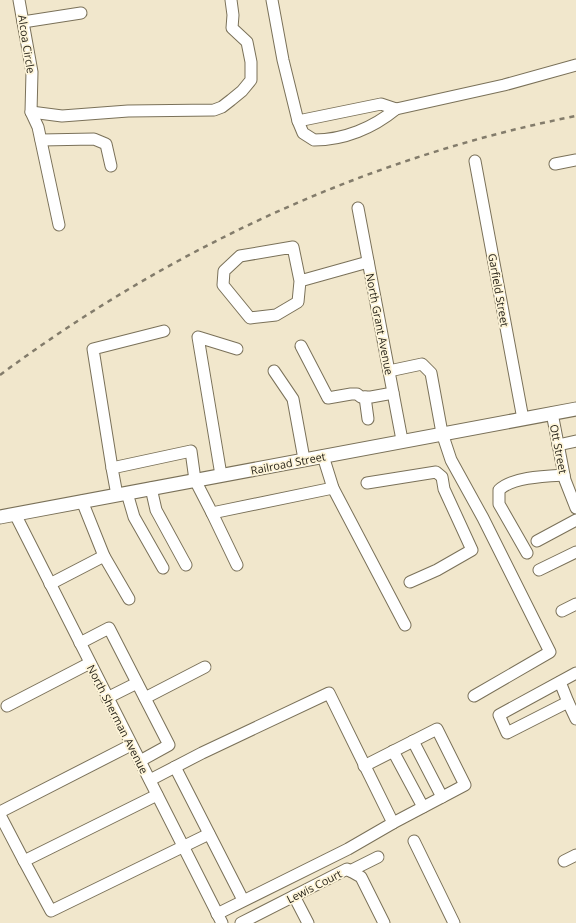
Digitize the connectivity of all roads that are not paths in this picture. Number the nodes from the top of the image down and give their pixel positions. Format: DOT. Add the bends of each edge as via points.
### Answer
graph roads {
  1 [pos="19,0"];
  2 [pos="231,0"];
  3 [pos="272,0"];
  4 [pos="80,13"];
  5 [pos="23,22"];
  6 [pos="576,65"];
  7 [pos="396,109"];
  8 [pos="31,112"];
  9 [pos="298,121"];
  10 [pos="41,140"];
  11 [pos="576,160"];
  12 [pos="475,161"];
  13 [pos="555,164"];
  14 [pos="111,166"];
  15 [pos="358,208"];
  16 [pos="59,225"];
  17 [pos="368,262"];
  18 [pos="300,281"];
  19 [pos="164,331"];
  20 [pos="301,346"];
  21 [pos="237,349"];
  22 [pos="274,371"];
  23 [pos="389,371"];
  24 [pos="393,393"];
  25 [pos="364,397"];
  26 [pos="576,409"];
  27 [pos="552,413"];
  28 [pos="368,419"];
  29 [pos="522,419"];
  30 [pos="442,433"];
  31 [pos="402,440"];
  32 [pos="576,441"];
  33 [pos="558,445"];
  34 [pos="323,456"];
  35 [pos="304,460"];
  36 [pos="451,460"];
  37 [pos="112,468"];
  38 [pos="221,475"];
  39 [pos="439,475"];
  40 [pos="564,475"];
  41 [pos="196,480"];
  42 [pos="367,483"];
  43 [pos="151,488"];
  44 [pos="333,488"];
  45 [pos="122,494"];
  46 [pos="82,502"];
  47 [pos="575,503"];
  48 [pos="212,513"];
  49 [pos="15,514"];
  50 [pos="0,517"];
  51 [pos="576,520"];
  52 [pos="537,541"];
  53 [pos="576,552"];
  54 [pos="527,553"];
  55 [pos="104,556"];
  56 [pos="186,565"];
  57 [pos="237,565"];
  58 [pos="163,568"];
  59 [pos="539,570"];
  60 [pos="410,582"];
  61 [pos="50,584"];
  62 [pos="129,599"];
  63 [pos="576,604"];
  64 [pos="562,611"];
  65 [pos="405,625"];
  66 [pos="80,643"];
  67 [pos="90,663"];
  68 [pos="204,667"];
  69 [pos="576,673"];
  70 [pos="560,682"];
  71 [pos="137,683"];
  72 [pos="474,696"];
  73 [pos="107,698"];
  74 [pos="145,698"];
  75 [pos="568,702"];
  76 [pos="7,706"];
  77 [pos="576,719"];
  78 [pos="414,741"];
  79 [pos="131,745"];
  80 [pos="393,751"];
  81 [pos="140,761"];
  82 [pos="364,766"];
  83 [pos="175,767"];
  84 [pos="150,780"];
  85 [pos="157,795"];
  86 [pos="442,797"];
  87 [pos="423,807"];
  88 [pos="0,813"];
  89 [pos="393,823"];
  90 [pos="209,834"];
  91 [pos="414,841"];
  92 [pos="182,846"];
  93 [pos="576,855"];
  94 [pos="378,857"];
  95 [pos="24,861"];
  96 [pos="564,862"];
  97 [pos="350,871"];
  98 [pos="294,896"];
  99 [pos="243,900"];
  100 [pos="219,918"];
  101 [pos="241,923"];
  102 [pos="308,923"];
  103 [pos="384,923"];
  104 [pos="454,923"];
  1 -- 5 [label="street, Alcoa Circle"];
  2 -- 8 [label="street" via="232,28 247,42 251,80 222,107 214,110 128,110 62,116"];
  3 -- 9 [label="street"];
  4 -- 5 [label="street"];
  5 -- 8 [label="street, Alcoa Circle" via="32,72"];
  6 -- 7 [label="street" via="504,85"];
  7 -- 9 [label="street" via="381,104"];
  7 -- 9 [label="street" via="361,131 321,140 314,140 303,134"];
  8 -- 10 [label="street"];
  10 -- 14 [label="street" via="94,140 106,144"];
  10 -- 16 [label="street"];
  11 -- 13 [label="street"];
  12 -- 29 [label="street, Garfield Street"];
  15 -- 17 [label="street, North Grant Avenue"];
  17 -- 18 [label="street"];
  17 -- 23 [label="street, North Grant Avenue"];
  18 -- 18 [label="street" via="298,302 276,315 250,318 223,285 224,270 240,256 293,247"];
  19 -- 37 [label="street" via="93,349"];
  20 -- 25 [label="street" via="328,398 351,394"];
  21 -- 38 [label="street" via="198,337"];
  22 -- 35 [label="street" via="293,399"];
  23 -- 24 [label="street, North Grant Avenue"];
  23 -- 30 [label="street" via="422,364 428,368"];
  24 -- 25 [label="street"];
  24 -- 31 [label="street, North Grant Avenue"];
  25 -- 28 [label="street"];
  26 -- 27 [label="main road, Railroad Street"];
  27 -- 29 [label="main road, Railroad Street"];
  27 -- 33 [label="street, Ott Street"];
  29 -- 30 [label="main road, Railroad Street"];
  30 -- 31 [label="main road, Railroad Street"];
  30 -- 36 [label="street"];
  31 -- 34 [label="main road, Railroad Street"];
  32 -- 33 [label="street"];
  33 -- 40 [label="street, Ott Street"];
  34 -- 35 [label="main road, Railroad Street"];
  34 -- 44 [label="street"];
  35 -- 38 [label="main road, Railroad Street"];
  36 -- 39 [label="street"];
  36 -- 72 [label="street" via="550,652"];
  37 -- 41 [label="street" via="191,451"];
  37 -- 45 [label="street"];
  38 -- 41 [label="main road, Railroad Street"];
  39 -- 42 [label="street" via="436,472"];
  39 -- 60 [label="street" via="472,550 438,570"];
  40 -- 47 [label="street, Ott Street"];
  40 -- 54 [label="street" via="517,481 505,484 499,490 499,504"];
  41 -- 43 [label="main road, Railroad Street"];
  41 -- 48 [label="street"];
  43 -- 45 [label="main road, Railroad Street"];
  43 -- 56 [label="street" via="156,510"];
  44 -- 48 [label="street"];
  44 -- 65 [label="street"];
  45 -- 46 [label="main road, Railroad Street"];
  45 -- 58 [label="street"];
  46 -- 49 [label="main road, Railroad Street"];
  46 -- 55 [label="street"];
  48 -- 57 [label="street"];
  49 -- 50 [label="main road, Railroad Street"];
  49 -- 61 [label="street, North Sherman Avenue"];
  51 -- 52 [label="street"];
  53 -- 59 [label="street"];
  55 -- 61 [label="street"];
  55 -- 62 [label="street"];
  61 -- 66 [label="street, North Sherman Avenue"];
  63 -- 64 [label="street"];
  66 -- 67 [label="street, North Sherman Avenue"];
  66 -- 71 [label="street" via="109,628"];
  67 -- 73 [label="street, North Sherman Avenue"];
  67 -- 76 [label="street"];
  68 -- 74 [label="street"];
  69 -- 70 [label="street"];
  70 -- 75 [label="street"];
  70 -- 75 [label="street" via="499,715 507,733"];
  71 -- 73 [label="street"];
  71 -- 74 [label="street"];
  73 -- 79 [label="street, North Sherman Avenue"];
  74 -- 81 [label="street" via="169,745"];
  75 -- 77 [label="street"];
  78 -- 80 [label="street"];
  78 -- 86 [label="street"];
  78 -- 86 [label="street" via="437,729 465,785"];
  79 -- 81 [label="street, North Sherman Avenue"];
  79 -- 88 [label="street"];
  80 -- 82 [label="street"];
  80 -- 87 [label="street"];
  81 -- 84 [label="street, North Sherman Avenue"];
  82 -- 83 [label="street" via="329,693"];
  82 -- 89 [label="street"];
  83 -- 84 [label="street"];
  83 -- 90 [label="street"];
  84 -- 85 [label="street, North Sherman Avenue"];
  85 -- 92 [label="street, North Sherman Avenue"];
  85 -- 95 [label="street"];
  86 -- 87 [label="street"];
  87 -- 89 [label="street"];
  88 -- 95 [label="street"];
  89 -- 99 [label="street" via="348,849"];
  90 -- 92 [label="street"];
  90 -- 99 [label="street"];
  91 -- 104 [label="street"];
  92 -- 95 [label="street" via="51,911"];
  92 -- 100 [label="street, North Sherman Avenue"];
  93 -- 96 [label="street"];
  94 -- 97 [label="street"];
  97 -- 98 [label="street, Lewis Court" via="347,869"];
  97 -- 103 [label="street, Lewis Court" via="361,877"];
  98 -- 101 [label="street, Lewis Court"];
  98 -- 102 [label="street"];
  99 -- 100 [label="street"];
}
